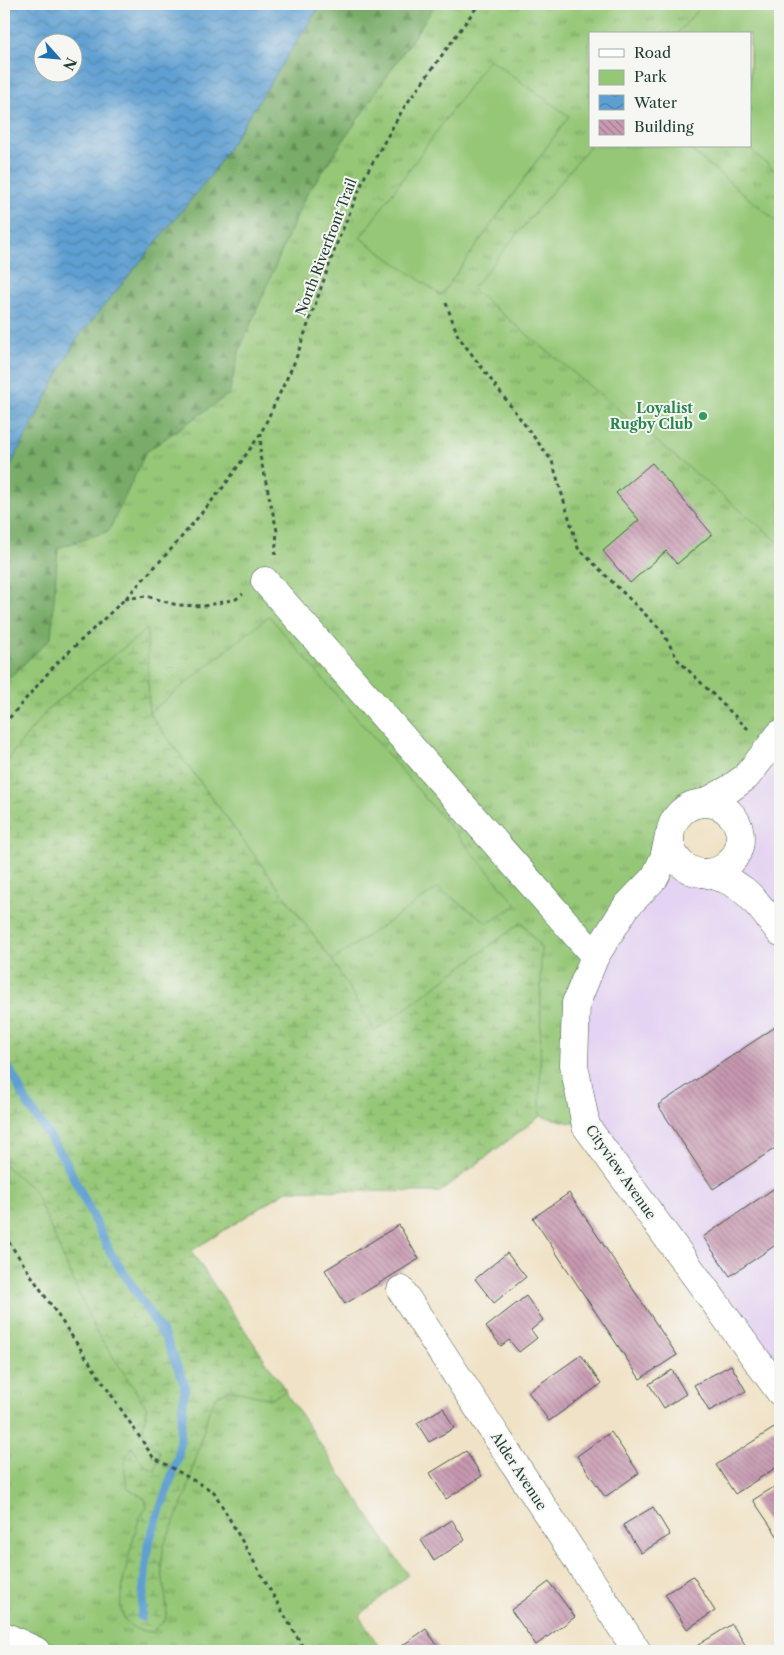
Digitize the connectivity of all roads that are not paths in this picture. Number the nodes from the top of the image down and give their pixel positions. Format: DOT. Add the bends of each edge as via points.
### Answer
graph roads {
  1 [pos="265,581"];
  2 [pos="774,741"];
  3 [pos="746,777"];
  4 [pos="706,802"];
  5 [pos="669,836"];
  6 [pos="739,838"];
  7 [pos="698,872"];
  8 [pos="655,877"];
  9 [pos="752,897"];
  10 [pos="780,932"];
  11 [pos="595,956"];
  12 [pos="401,1290"];
  13 [pos="780,1392"];
  14 [pos="4,1636"];
  15 [pos="36,1651"];
  16 [pos="638,1651"];
  1 -- 11 [label="street"];
  2 -- 3 [label="street"];
  3 -- 4 [label="street"];
  3 -- 6 [label="street" via="738,803"];
  4 -- 5 [label="street" via="685,808 677,816"];
  4 -- 6 [label="street" via="726,810"];
  5 -- 7 [label="street" via="674,857 682,866"];
  5 -- 8 [label="street, Cityview Avenue"];
  6 -- 7 [label="street" via="733,859 726,866 715,872"];
  6 -- 9 [label="street" via="742,879"];
  7 -- 8 [label="street" via="673,871"];
  7 -- 9 [label="street" via="734,882"];
  8 -- 11 [label="street, Cityview Avenue" via="626,907"];
  9 -- 10 [label="street"];
  11 -- 13 [label="street, Cityview Avenue" via="576,1003 574,1065 586,1126"];
  12 -- 16 [label="street, Alder Avenue"];
  14 -- 15 [label="street"];
}
